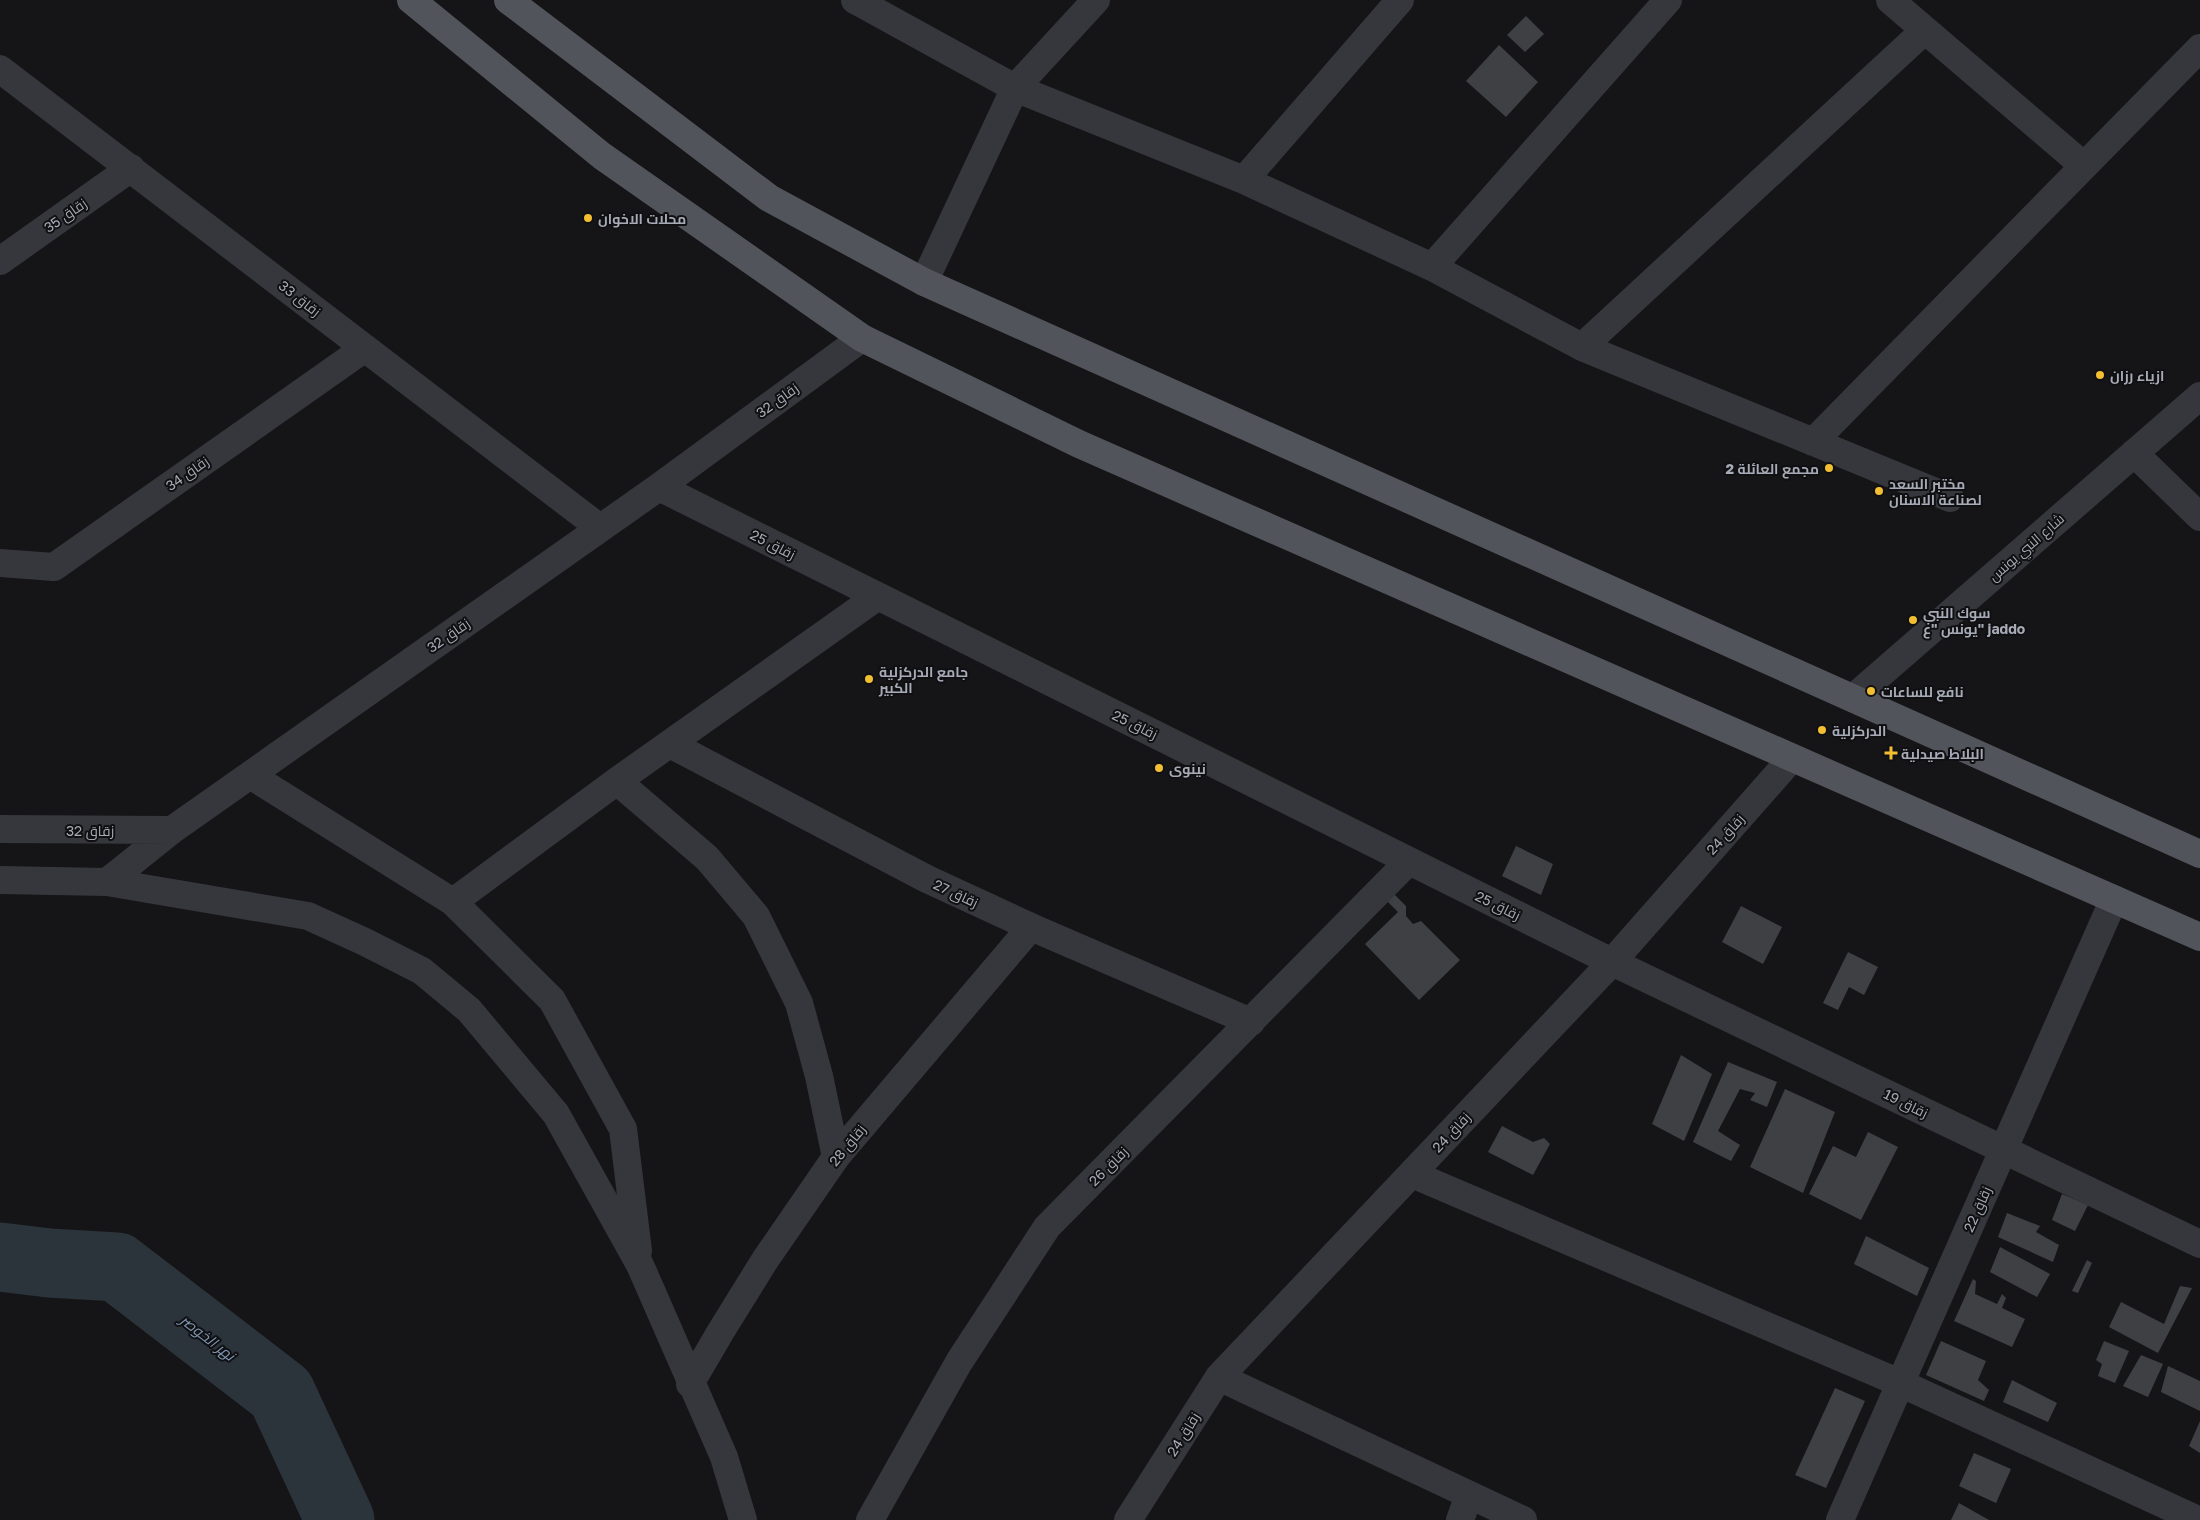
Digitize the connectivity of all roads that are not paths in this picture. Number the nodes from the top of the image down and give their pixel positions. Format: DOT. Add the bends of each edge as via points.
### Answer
graph roads {
  1 [pos="411,0"];
  2 [pos="508,0"];
  3 [pos="855,0"];
  4 [pos="1096,0"];
  5 [pos="1400,0"];
  6 [pos="1668,0"];
  7 [pos="1890,0"];
  8 [pos="1924,30"];
  9 [pos="2200,48"];
  10 [pos="0,70"];
  11 [pos="1015,88"];
  12 [pos="2084,166"];
  13 [pos="131,168"];
  14 [pos="1244,180"];
  15 [pos="0,261"];
  16 [pos="1432,267"];
  17 [pos="924,282"];
  18 [pos="862,338"];
  19 [pos="1582,347"];
  20 [pos="365,348"];
  21 [pos="2200,396"];
  22 [pos="1812,442"];
  23 [pos="2134,453"];
  24 [pos="659,487"];
  25 [pos="1950,498"];
  26 [pos="2200,517"];
  27 [pos="600,528"];
  28 [pos="0,563"];
  29 [pos="878,596"];
  30 [pos="1853,698"];
  31 [pos="670,744"];
  32 [pos="1792,758"];
  33 [pos="250,775"];
  34 [pos="617,781"];
  35 [pos="0,830"];
  36 [pos="172,830"];
  37 [pos="2196,846"];
  38 [pos="1409,861"];
  39 [pos="0,880"];
  40 [pos="108,882"];
  41 [pos="2114,899"];
  42 [pos="453,902"];
  43 [pos="1031,927"];
  44 [pos="2200,937"];
  45 [pos="1612,962"];
  46 [pos="1251,1022"];
  47 [pos="2003,1150"];
  48 [pos="836,1157"];
  49 [pos="1412,1174"];
  50 [pos="2200,1244"];
  51 [pos="640,1265"];
  52 [pos="1219,1377"];
  53 [pos="1900,1383"];
  54 [pos="690,1384"];
  55 [pos="1470,1495"];
  56 [pos="743,1520"];
  57 [pos="870,1520"];
  58 [pos="1128,1520"];
  59 [pos="1460,1520"];
  60 [pos="1523,1520"];
  61 [pos="1840,1520"];
  62 [pos="2198,1520"];
  1 -- 18 [label="main road" via="602,156"];
  2 -- 17 [label="main road" via="769,198"];
  3 -- 11 [label="street"];
  4 -- 11 [label="street"];
  5 -- 14 [label="street"];
  6 -- 16 [label="street"];
  7 -- 8 [label="street"];
  8 -- 12 [label="street"];
  8 -- 19 [label="street"];
  9 -- 12 [label="street"];
  10 -- 13 [label="street, زقاق 33"];
  11 -- 14 [label="street"];
  11 -- 17 [label="street"];
  12 -- 22 [label="street"];
  13 -- 15 [label="street, زقاق 35"];
  13 -- 20 [label="street, زقاق 33"];
  14 -- 16 [label="street"];
  16 -- 19 [label="street"];
  17 -- 30 [label="main road"];
  18 -- 24 [label="street, زقاق 32"];
  18 -- 32 [label="main road" via="1088,448"];
  19 -- 22 [label="street"];
  20 -- 27 [label="street, زقاق 33"];
  20 -- 28 [label="street, زقاق 34" via="54,567"];
  21 -- 23 [label="street, شارع النبي يونس"];
  22 -- 25 [label="street"];
  23 -- 26 [label="street"];
  23 -- 30 [label="street, شارع النبي يونس"];
  24 -- 27 [label="street, زقاق 32"];
  24 -- 29 [label="street, زقاق 25"];
  27 -- 33 [label="street, زقاق 32"];
  29 -- 31 [label="street"];
  29 -- 38 [label="street, زقاق 25"];
  30 -- 37 [label="main road"];
  31 -- 34 [label="street"];
  31 -- 43 [label="street, زقاق 27" via="926,879"];
  32 -- 41 [label="main road"];
  32 -- 45 [label="street, زقاق 24"];
  33 -- 36 [label="street, زقاق 32"];
  33 -- 42 [label="street"];
  34 -- 42 [label="street"];
  34 -- 48 [label="street" via="707,858 756,916 799,1003"];
  35 -- 36 [label="street, زقاق 32"];
  36 -- 40 [label="street"];
  38 -- 45 [label="street, زقاق 25"];
  38 -- 46 [label="street, زقاق 26"];
  39 -- 40 [label="street"];
  40 -- 51 [label="street" via="308,916 422,971 469,1010 556,1114"];
  41 -- 44 [label="main road"];
  41 -- 47 [label="street, زقاق 22"];
  42 -- 51 [label="street" via="552,1000 622,1129"];
  43 -- 46 [label="street, زقاق 27"];
  43 -- 48 [label="street, زقاق 28"];
  45 -- 47 [label="street, زقاق 19"];
  45 -- 49 [label="street, زقاق 24"];
  46 -- 57 [label="street, زقاق 26" via="1047,1227 959,1362"];
  47 -- 50 [label="street, زقاق 19"];
  47 -- 53 [label="street, زقاق 22"];
  48 -- 54 [label="street, زقاق 28" via="765,1260"];
  49 -- 52 [label="street, زقاق 24"];
  49 -- 53 [label="street"];
  51 -- 54 [label="street"];
  52 -- 55 [label="street"];
  52 -- 58 [label="street, زقاق 24"];
  53 -- 61 [label="street, زقاق 22"];
  53 -- 62 [label="street"];
  54 -- 56 [label="street" via="724,1457"];
  55 -- 59 [label="street"];
  55 -- 60 [label="street"];
}
